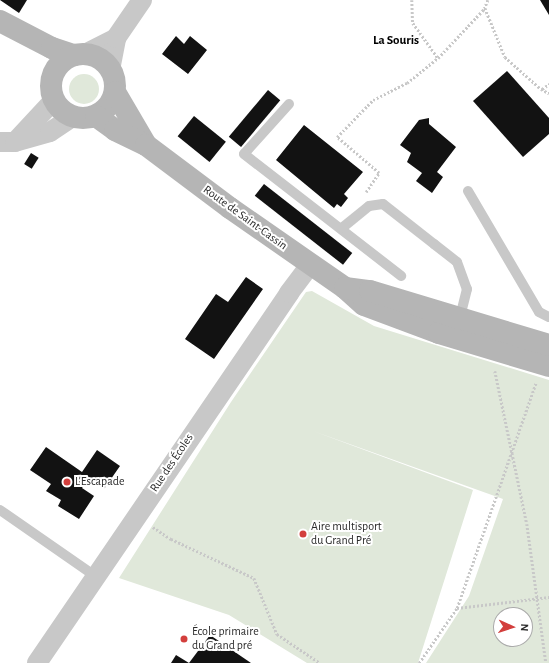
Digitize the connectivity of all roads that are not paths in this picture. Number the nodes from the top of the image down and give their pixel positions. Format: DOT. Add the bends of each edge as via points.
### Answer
graph roads {
  1 [pos="142,0"];
  2 [pos="8,26"];
  3 [pos="116,38"];
  4 [pos="80,54"];
  5 [pos="110,70"];
  6 [pos="53,75"];
  7 [pos="115,92"];
  8 [pos="54,100"];
  9 [pos="289,104"];
  10 [pos="72,116"];
  11 [pos="96,116"];
  12 [pos="8,142"];
  13 [pos="146,145"];
  14 [pos="468,190"];
  15 [pos="342,228"];
  16 [pos="310,265"];
  17 [pos="401,276"];
  18 [pos="549,317"];
  19 [pos="452,327"];
  20 [pos="548,343"];
  21 [pos="544,371"];
  22 [pos="0,510"];
  23 [pos="95,576"];
  24 [pos="37,663"];
  1 -- 3 [label="street"];
  2 -- 4 [label="street" via="52,48"];
  2 -- 6 [label="street"];
  3 -- 4 [label="street"];
  3 -- 5 [label="street"];
  4 -- 5 [label="street" via="102,60"];
  4 -- 6 [label="street" via="60,64"];
  5 -- 7 [label="street"];
  6 -- 8 [label="street" via="51,83"];
  7 -- 11 [label="street" via="107,108"];
  7 -- 13 [label="street, Route de Saint-Cassin"];
  8 -- 10 [label="street" via="62,111"];
  8 -- 12 [label="street"];
  9 -- 15 [label="lane" via="244,154"];
  10 -- 11 [label="street" via="80,119"];
  10 -- 12 [label="street" via="50,132"];
  11 -- 13 [label="street, Route de Saint-Cassin" via="115,130"];
  13 -- 16 [label="street, Route de Saint-Cassin"];
  14 -- 18 [label="lane" via="539,312"];
  15 -- 17 [label="lane"];
  15 -- 19 [label="lane" via="369,206 383,204 456,262 467,289"];
  16 -- 19 [label="street, Route de Saint-Cassin" via="345,288 370,291"];
  16 -- 23 [label="street, Rue des Écoles"];
  19 -- 20 [label="street, Route de Saint-Cassin"];
  19 -- 21 [label="street, Route de Saint-Cassin" via="497,351"];
  22 -- 23 [label="lane"];
  23 -- 24 [label="street, Rue des Écoles"];
}
